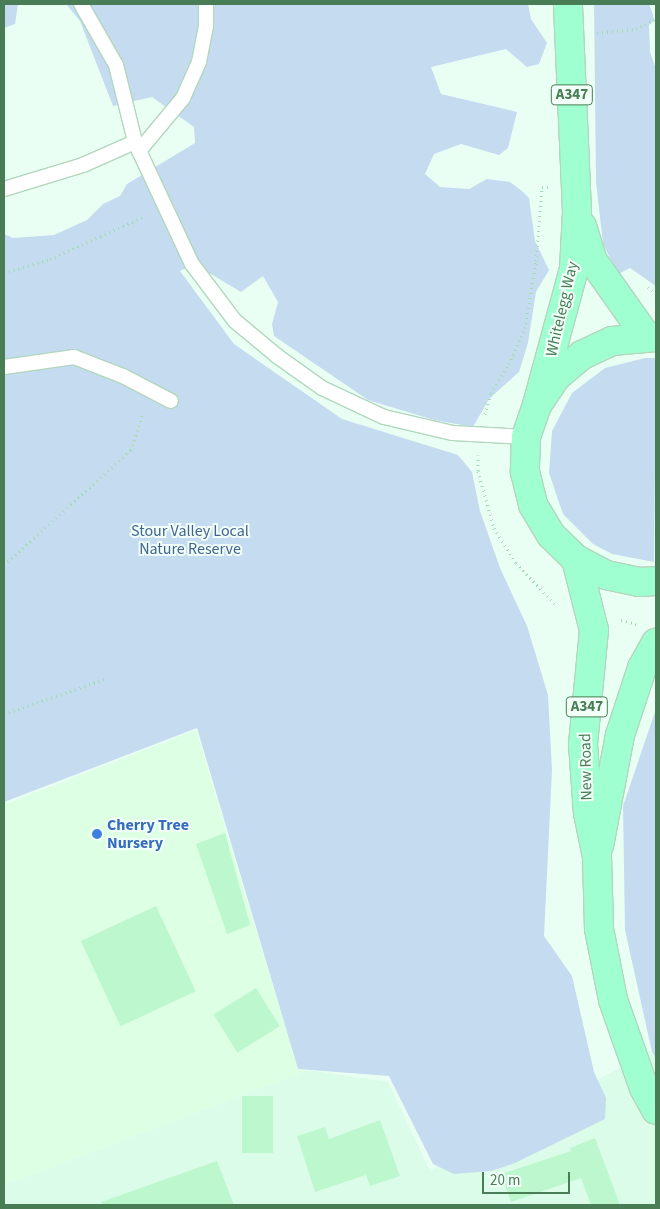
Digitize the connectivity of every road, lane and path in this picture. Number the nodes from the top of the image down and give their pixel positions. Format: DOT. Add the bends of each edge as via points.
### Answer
graph roads {
  1 [pos="81,4"];
  2 [pos="206,4"];
  3 [pos="568,4"];
  4 [pos="656,19"];
  5 [pos="592,35"];
  6 [pos="137,146"];
  7 [pos="4,189"];
  8 [pos="577,212"];
  9 [pos="146,216"];
  10 [pos="4,273"];
  11 [pos="651,337"];
  12 [pos="4,367"];
  13 [pos="150,390"];
  14 [pos="171,401"];
  15 [pos="537,404"];
  16 [pos="526,437"];
  17 [pos="576,559"];
  18 [pos="4,564"];
  19 [pos="656,581"];
  20 [pos="656,643"];
  21 [pos="105,679"];
  22 [pos="4,714"];
  23 [pos="597,857"];
  24 [pos="656,1110"];
  1 -- 6 [label="lane" via="116,65"];
  2 -- 6 [label="lane" via="206,26 199,62 187,89 164,124"];
  3 -- 8 [label="main road, Whitelegg Way / A347"];
  4 -- 5 [label="path" via="636,29"];
  6 -- 7 [label="lane"];
  6 -- 16 [label="lane" via="192,264 235,321 277,356 322,388 384,417 453,433"];
  8 -- 11 [label="main road, Whitelegg Way / A347" via="593,261"];
  8 -- 15 [label="main road, Whitelegg Way / A347" via="574,270"];
  9 -- 10 [label="path" via="50,259"];
  11 -- 15 [label="main road" via="612,341 582,355 556,377"];
  12 -- 13 [label="lane" via="74,357"];
  13 -- 14 [label="lane"];
  13 -- 18 [label="path" via="131,450"];
  15 -- 16 [label="main road"];
  16 -- 17 [label="main road" via="525,472 533,505 551,535"];
  17 -- 19 [label="main road" via="606,575 639,582"];
  17 -- 23 [label="main road, New Road / A347" via="594,630 583,744 588,813"];
  20 -- 23 [label="main road, New Road / A347" via="642,668 620,735"];
  21 -- 22 [label="path"];
  23 -- 24 [label="main road, New Road / A347" via="599,929 613,1000 644,1088"];
}
